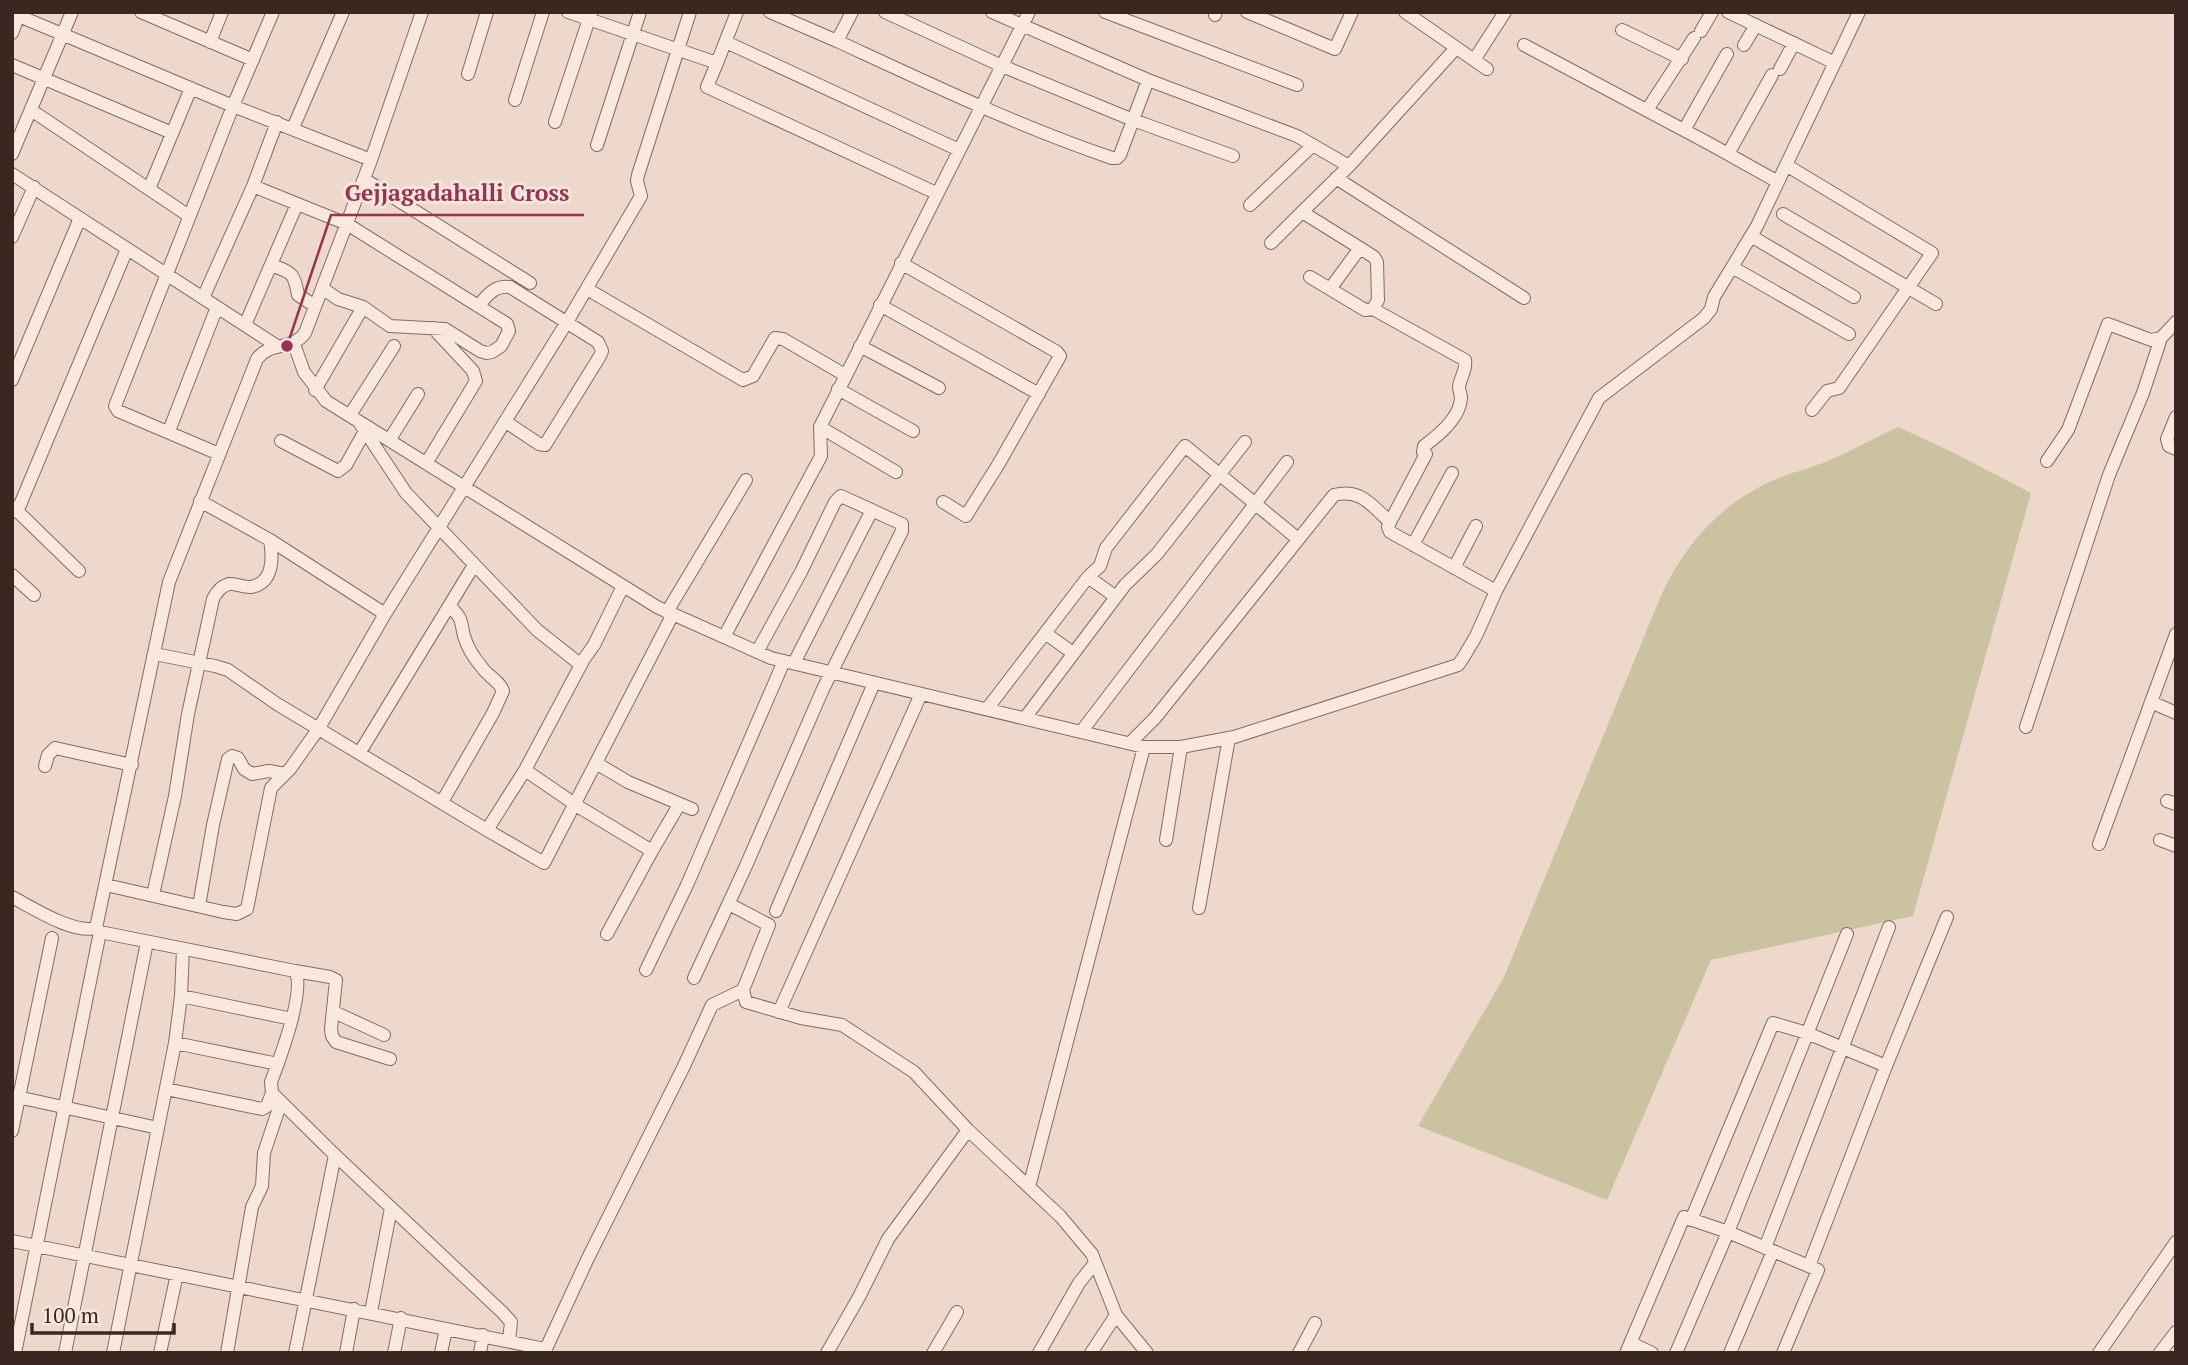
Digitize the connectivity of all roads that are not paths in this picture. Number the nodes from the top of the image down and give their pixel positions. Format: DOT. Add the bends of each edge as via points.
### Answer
graph roads {
  1 [pos="72,12"];
  2 [pos="141,12"];
  3 [pos="222,12"];
  4 [pos="273,12"];
  5 [pos="343,12"];
  6 [pos="422,12"];
  7 [pos="487,12"];
  8 [pos="544,12"];
  9 [pos="568,12"];
  10 [pos="640,12"];
  11 [pos="690,12"];
  12 [pos="737,12"];
  13 [pos="770,12"];
  14 [pos="852,12"];
  15 [pos="884,12"];
  16 [pos="992,12"];
  17 [pos="1029,12"];
  18 [pos="1105,12"];
  19 [pos="1247,12"];
  20 [pos="1352,12"];
  21 [pos="1405,12"];
  22 [pos="1506,12"];
  23 [pos="1712,12"];
  24 [pos="1728,12"];
  25 [pos="1859,12"];
  26 [pos="20,14"];
  27 [pos="590,16"];
  28 [pos="169,18"];
  29 [pos="1756,25"];
  30 [pos="1023,26"];
  31 [pos="1622,30"];
  32 [pos="12,33"];
  33 [pos="62,34"];
  34 [pos="633,34"];
  35 [pos="837,41"];
  36 [pos="210,42"];
  37 [pos="726,42"];
  38 [pos="1794,43"];
  39 [pos="1524,45"];
  40 [pos="1744,45"];
  41 [pos="678,48"];
  42 [pos="1456,48"];
  43 [pos="1727,54"];
  44 [pos="1682,59"];
  45 [pos="253,60"];
  46 [pos="1474,60"];
  47 [pos="717,62"];
  48 [pos="1835,63"];
  49 [pos="12,65"];
  50 [pos="1002,66"];
  51 [pos="1487,69"];
  52 [pos="468,74"];
  53 [pos="44,79"];
  54 [pos="1147,80"];
  55 [pos="1297,85"];
  56 [pos="191,88"];
  57 [pos="515,100"];
  58 [pos="233,106"];
  59 [pos="981,107"];
  60 [pos="31,110"];
  61 [pos="1647,110"];
  62 [pos="1133,120"];
  63 [pos="277,122"];
  64 [pos="555,122"];
  65 [pos="293,128"];
  66 [pos="1684,130"];
  67 [pos="172,133"];
  68 [pos="597,145"];
  69 [pos="1313,145"];
  70 [pos="959,150"];
  71 [pos="12,154"];
  72 [pos="1728,154"];
  73 [pos="1233,156"];
  74 [pos="372,160"];
  75 [pos="1786,165"];
  76 [pos="1349,166"];
  77 [pos="12,174"];
  78 [pos="1336,178"];
  79 [pos="364,179"];
  80 [pos="1778,183"];
  81 [pos="253,186"];
  82 [pos="34,187"];
  83 [pos="149,189"];
  84 [pos="936,193"];
  85 [pos="297,204"];
  86 [pos="1251,205"];
  87 [pos="1302,212"];
  88 [pos="1783,214"];
  89 [pos="189,216"];
  90 [pos="80,218"];
  91 [pos="347,224"];
  92 [pos="1751,236"];
  93 [pos="12,237"];
  94 [pos="1271,243"];
  95 [pos="1360,248"];
  96 [pos="127,249"];
  97 [pos="901,263"];
  98 [pos="271,265"];
  99 [pos="1732,267"];
  100 [pos="166,275"];
  101 [pos="1310,277"];
  102 [pos="530,283"];
  103 [pos="1908,286"];
  104 [pos="322,288"];
  105 [pos="587,289"];
  106 [pos="1330,289"];
  107 [pos="1854,297"];
  108 [pos="202,298"];
  109 [pos="1524,298"];
  110 [pos="1936,304"];
  111 [pos="880,305"];
  112 [pos="315,306"];
  113 [pos="478,306"];
  114 [pos="217,307"];
  115 [pos="363,307"];
  116 [pos="1373,309"];
  117 [pos="567,322"];
  118 [pos="245,325"];
  119 [pos="432,327"];
  120 [pos="2171,331"];
  121 [pos="1849,334"];
  122 [pos="294,344"];
  123 [pos="277,345"];
  124 [pos="394,346"];
  125 [pos="860,346"];
  126 [pos="845,375"];
  127 [pos="12,380"];
  128 [pos="939,388"];
  129 [pos="838,389"];
  130 [pos="315,390"];
  131 [pos="418,394"];
  132 [pos="1039,394"];
  133 [pos="1812,410"];
  134 [pos="353,417"];
  135 [pos="2176,417"];
  136 [pos="506,422"];
  137 [pos="820,426"];
  138 [pos="169,431"];
  139 [pos="365,431"];
  140 [pos="913,431"];
  141 [pos="390,439"];
  142 [pos="281,441"];
  143 [pos="1245,442"];
  144 [pos="2176,449"];
  145 [pos="219,454"];
  146 [pos="2047,461"];
  147 [pos="427,462"];
  148 [pos="1287,462"];
  149 [pos="896,472"];
  150 [pos="1452,473"];
  151 [pos="1219,474"];
  152 [pos="746,480"];
  153 [pos="466,486"];
  154 [pos="200,501"];
  155 [pos="943,502"];
  156 [pos="1256,503"];
  157 [pos="15,509"];
  158 [pos="871,512"];
  159 [pos="1390,522"];
  160 [pos="1476,526"];
  161 [pos="440,528"];
  162 [pos="1298,539"];
  163 [pos="270,540"];
  164 [pos="1413,545"];
  165 [pos="474,565"];
  166 [pos="1454,568"];
  167 [pos="79,570"];
  168 [pos="12,575"];
  169 [pos="1088,577"];
  170 [pos="624,586"];
  171 [pos="1496,591"];
  172 [pos="34,595"];
  173 [pos="1116,597"];
  174 [pos="450,606"];
  175 [pos="670,613"];
  176 [pos="386,614"];
  177 [pos="1045,633"];
  178 [pos="2176,635"];
  179 [pos="724,637"];
  180 [pos="757,652"];
  181 [pos="1073,653"];
  182 [pos="155,654"];
  183 [pos="789,662"];
  184 [pos="200,663"];
  185 [pos="581,665"];
  186 [pos="2170,668"];
  187 [pos="832,673"];
  188 [pos="874,682"];
  189 [pos="921,694"];
  190 [pos="2151,702"];
  191 [pos="987,709"];
  192 [pos="2176,713"];
  193 [pos="1025,719"];
  194 [pos="2026,726"];
  195 [pos="318,728"];
  196 [pos="1081,732"];
  197 [pos="1229,738"];
  198 [pos="1130,743"];
  199 [pos="1144,747"];
  200 [pos="1181,747"];
  201 [pos="360,752"];
  202 [pos="596,763"];
  203 [pos="45,765"];
  204 [pos="132,765"];
  205 [pos="525,770"];
  206 [pos="285,774"];
  207 [pos="442,802"];
  208 [pos="575,805"];
  209 [pos="676,810"];
  210 [pos="692,810"];
  211 [pos="488,830"];
  212 [pos="2160,839"];
  213 [pos="1166,840"];
  214 [pos="2099,844"];
  215 [pos="2176,846"];
  216 [pos="652,851"];
  217 [pos="106,885"];
  218 [pos="153,895"];
  219 [pos="12,897"];
  220 [pos="729,904"];
  221 [pos="199,906"];
  222 [pos="1199,908"];
  223 [pos="776,911"];
  224 [pos="1947,917"];
  225 [pos="1889,927"];
  226 [pos="98,930"];
  227 [pos="607,934"];
  228 [pos="1847,934"];
  229 [pos="52,938"];
  230 [pos="147,942"];
  231 [pos="183,949"];
  232 [pos="646,970"];
  233 [pos="295,971"];
  234 [pos="694,978"];
  235 [pos="743,990"];
  236 [pos="181,996"];
  237 [pos="334,1012"];
  238 [pos="779,1012"];
  239 [pos="292,1018"];
  240 [pos="1807,1033"];
  241 [pos="384,1035"];
  242 [pos="175,1042"];
  243 [pos="1842,1047"];
  244 [pos="390,1059"];
  245 [pos="278,1064"];
  246 [pos="1886,1066"];
  247 [pos="166,1089"];
  248 [pos="16,1097"];
  249 [pos="276,1097"];
  250 [pos="65,1107"];
  251 [pos="112,1118"];
  252 [pos="158,1128"];
  253 [pos="968,1129"];
  254 [pos="12,1131"];
  255 [pos="335,1155"];
  256 [pos="1029,1187"];
  257 [pos="391,1208"];
  258 [pos="1691,1220"];
  259 [pos="1728,1232"];
  260 [pos="12,1241"];
  261 [pos="37,1246"];
  262 [pos="2174,1247"];
  263 [pos="1769,1250"];
  264 [pos="83,1255"];
  265 [pos="130,1264"];
  266 [pos="1095,1264"];
  267 [pos="1809,1266"];
  268 [pos="177,1274"];
  269 [pos="239,1287"];
  270 [pos="306,1299"];
  271 [pos="354,1309"];
  272 [pos="371,1312"];
  273 [pos="957,1312"];
  274 [pos="1116,1315"];
  275 [pos="401,1318"];
  276 [pos="1315,1322"];
  277 [pos="446,1329"];
  278 [pos="2176,1332"];
  279 [pos="483,1335"];
  280 [pos="509,1340"];
  281 [pos="1629,1348"];
  282 [pos="1141,1350"];
  283 [pos="545,1351"];
  284 [pos="15,1353"];
  285 [pos="65,1353"];
  286 [pos="113,1353"];
  287 [pos="160,1353"];
  288 [pos="227,1353"];
  289 [pos="295,1353"];
  290 [pos="345,1353"];
  291 [pos="394,1353"];
  292 [pos="441,1353"];
  293 [pos="481,1353"];
  294 [pos="827,1353"];
  295 [pos="933,1353"];
  296 [pos="1039,1353"];
  297 [pos="1091,1353"];
  298 [pos="1299,1353"];
  299 [pos="1652,1353"];
  300 [pos="1676,1353"];
  301 [pos="1730,1353"];
  302 [pos="1783,1353"];
  303 [pos="2099,1353"];
  304 [pos="2160,1353"];
  1 -- 33 [label="street"];
  2 -- 28 [label="street"];
  3 -- 36 [label="street"];
  4 -- 45 [label="street"];
  5 -- 65 [label="street"];
  6 -- 74 [label="street"];
  7 -- 52 [label="street"];
  8 -- 57 [label="street"];
  9 -- 27 [label="street"];
  10 -- 34 [label="street"];
  11 -- 41 [label="street"];
  12 -- 37 [label="street"];
  13 -- 35 [label="street"];
  14 -- 35 [label="street"];
  15 -- 50 [label="street"];
  16 -- 30 [label="street"];
  17 -- 30 [label="street"];
  18 -- 55 [label="street"];
  19 -- 20 [label="street" via="1335,49"];
  21 -- 42 [label="street"];
  22 -- 46 [label="street"];
  23 -- 44 [label="street"];
  24 -- 29 [label="street"];
  25 -- 48 [label="street"];
  26 -- 32 [label="street"];
  26 -- 33 [label="street"];
  27 -- 34 [label="street"];
  27 -- 64 [label="street"];
  28 -- 36 [label="street"];
  29 -- 38 [label="street"];
  29 -- 40 [label="street"];
  30 -- 50 [label="street"];
  30 -- 54 [label="street"];
  31 -- 44 [label="street"];
  33 -- 53 [label="street"];
  33 -- 56 [label="street"];
  34 -- 41 [label="street"];
  34 -- 68 [label="street"];
  35 -- 59 [label="street"];
  36 -- 45 [label="street"];
  37 -- 47 [label="street"];
  37 -- 70 [label="street"];
  38 -- 48 [label="street"];
  38 -- 72 [label="street"];
  39 -- 61 [label="street"];
  41 -- 47 [label="street"];
  41 -- 105 [label="street" via="638,174 642,196"];
  42 -- 46 [label="street"];
  42 -- 76 [label="street"];
  43 -- 66 [label="street"];
  44 -- 61 [label="street"];
  45 -- 58 [label="street"];
  46 -- 51 [label="street"];
  47 -- 84 [label="street" via="707,87"];
  48 -- 75 [label="street"];
  49 -- 53 [label="street"];
  50 -- 59 [label="street"];
  50 -- 62 [label="street"];
  53 -- 60 [label="street"];
  53 -- 67 [label="street"];
  54 -- 62 [label="street"];
  54 -- 69 [label="street"];
  56 -- 58 [label="street"];
  56 -- 67 [label="street"];
  58 -- 63 [label="street"];
  58 -- 89 [label="street"];
  59 -- 62 [label="street" via="1112,159 1120,155"];
  59 -- 70 [label="street"];
  60 -- 71 [label="street"];
  60 -- 83 [label="street"];
  61 -- 66 [label="street"];
  62 -- 73 [label="street"];
  63 -- 65 [label="street"];
  63 -- 81 [label="street"];
  65 -- 74 [label="street"];
  66 -- 72 [label="street"];
  67 -- 83 [label="street"];
  69 -- 76 [label="street"];
  69 -- 86 [label="street"];
  70 -- 84 [label="street"];
  72 -- 80 [label="street"];
  74 -- 79 [label="street"];
  75 -- 80 [label="street"];
  75 -- 103 [label="street" via="1932,253"];
  76 -- 78 [label="street"];
  77 -- 82 [label="street"];
  78 -- 87 [label="street"];
  78 -- 109 [label="street"];
  79 -- 91 [label="street"];
  79 -- 102 [label="street"];
  80 -- 92 [label="street"];
  81 -- 85 [label="street"];
  81 -- 108 [label="street"];
  82 -- 90 [label="street"];
  82 -- 93 [label="street"];
  83 -- 89 [label="street"];
  84 -- 97 [label="street"];
  85 -- 91 [label="street"];
  85 -- 98 [label="street"];
  87 -- 94 [label="street"];
  87 -- 95 [label="street"];
  88 -- 103 [label="street"];
  89 -- 100 [label="street"];
  90 -- 96 [label="street"];
  90 -- 127 [label="street"];
  91 -- 104 [label="street"];
  91 -- 113 [label="street"];
  92 -- 99 [label="street"];
  92 -- 107 [label="street"];
  95 -- 106 [label="street"];
  95 -- 116 [label="street" via="1377,262 1378,300"];
  96 -- 100 [label="street"];
  96 -- 157 [label="street"];
  97 -- 111 [label="street"];
  97 -- 132 [label="street" via="1057,352 1058,361"];
  98 -- 112 [label="street" via="292,274 298,295"];
  98 -- 118 [label="street"];
  99 -- 121 [label="street"];
  99 -- 171 [label="street" via="1704,318 1599,398"];
  100 -- 108 [label="street"];
  100 -- 138 [label="street" via="116,405 118,411"];
  101 -- 106 [label="street"];
  103 -- 110 [label="street"];
  103 -- 133 [label="street" via="1839,388 1827,391"];
  104 -- 112 [label="street"];
  104 -- 115 [label="street"];
  105 -- 117 [label="street"];
  105 -- 126 [label="street" via="743,380 753,376 775,338"];
  106 -- 116 [label="street" via="1365,310"];
  108 -- 114 [label="street"];
  111 -- 125 [label="street"];
  111 -- 132 [label="street"];
  112 -- 122 [label="street" via="305,333"];
  113 -- 117 [label="street" via="493,290 510,287"];
  113 -- 119 [label="street" via="509,327 501,346 492,352 480,351 453,333"];
  114 -- 118 [label="street"];
  114 -- 138 [label="street"];
  115 -- 119 [label="street" via="390,326"];
  115 -- 130 [label="street"];
  116 -- 159 [label="street" via="1465,360 1466,368 1459,387 1459,407 1443,432 1424,446 1426,454"];
  117 -- 136 [label="street"];
  117 -- 136 [label="street" via="598,342 600,356 545,445"];
  118 -- 123 [label="street"];
  119 -- 147 [label="street" via="472,371 476,382"];
  120 -- 146 [label="street" via="2151,340 2108,324 2067,430"];
  120 -- 194 [label="street" via="2109,475"];
  122 -- 123 [label="street"];
  122 -- 130 [label="street"];
  123 -- 145 [label="street" via="257,359"];
  124 -- 134 [label="street"];
  125 -- 126 [label="street"];
  125 -- 128 [label="street"];
  126 -- 129 [label="street"];
  129 -- 137 [label="street"];
  129 -- 140 [label="street"];
  130 -- 134 [label="street"];
  131 -- 141 [label="street"];
  132 -- 155 [label="street" via="966,516"];
  134 -- 139 [label="street"];
  134 -- 141 [label="street"];
  135 -- 144 [label="street" via="2167,439"];
  136 -- 153 [label="street"];
  137 -- 149 [label="street"];
  137 -- 179 [label="street" via="821,456"];
  138 -- 145 [label="street"];
  139 -- 142 [label="street" via="338,471"];
  139 -- 161 [label="street" via="406,493"];
  141 -- 147 [label="street"];
  143 -- 151 [label="street"];
  145 -- 154 [label="street"];
  147 -- 153 [label="street"];
  148 -- 156 [label="street"];
  150 -- 164 [label="street"];
  151 -- 156 [label="street"];
  151 -- 169 [label="street" via="1185,446 1105,548 1100,566"];
  151 -- 173 [label="street" via="1157,554"];
  152 -- 175 [label="street"];
  153 -- 161 [label="street"];
  153 -- 170 [label="street"];
  154 -- 163 [label="street"];
  154 -- 182 [label="street" via="169,582"];
  156 -- 162 [label="street"];
  156 -- 196 [label="street"];
  157 -- 167 [label="street"];
  158 -- 180 [label="street" via="846,497 835,502"];
  158 -- 183 [label="street"];
  158 -- 187 [label="street" via="901,524 902,531"];
  159 -- 162 [label="street" via="1359,495 1348,492 1334,495"];
  159 -- 164 [label="street" via="1390,532"];
  160 -- 166 [label="street"];
  161 -- 165 [label="street"];
  161 -- 176 [label="street"];
  162 -- 198 [label="street"];
  163 -- 176 [label="street"];
  163 -- 184 [label="street" via="272,561 263,581 249,587 226,585 213,599"];
  164 -- 166 [label="street"];
  165 -- 174 [label="street"];
  165 -- 185 [label="street" via="537,630"];
  166 -- 171 [label="street"];
  168 -- 172 [label="street"];
  169 -- 173 [label="street"];
  169 -- 177 [label="street"];
  170 -- 175 [label="street"];
  170 -- 185 [label="street"];
  171 -- 197 [label="street" via="1458,665"];
  173 -- 181 [label="street"];
  174 -- 201 [label="street"];
  174 -- 207 [label="street" via="463,621 463,634 477,662 503,691"];
  175 -- 179 [label="street"];
  175 -- 202 [label="street"];
  176 -- 195 [label="street"];
  177 -- 181 [label="street"];
  177 -- 191 [label="street"];
  178 -- 186 [label="street"];
  179 -- 180 [label="street"];
  180 -- 183 [label="street"];
  181 -- 193 [label="street"];
  182 -- 184 [label="street"];
  182 -- 204 [label="street"];
  183 -- 187 [label="street"];
  183 -- 232 [label="street"];
  184 -- 195 [label="street" via="228,670"];
  184 -- 218 [label="street"];
  185 -- 205 [label="street"];
  186 -- 190 [label="street"];
  187 -- 188 [label="street"];
  187 -- 220 [label="street"];
  188 -- 189 [label="street"];
  188 -- 223 [label="street"];
  189 -- 191 [label="street"];
  189 -- 238 [label="street"];
  190 -- 192 [label="street"];
  190 -- 214 [label="street"];
  191 -- 193 [label="street"];
  193 -- 196 [label="street"];
  195 -- 201 [label="street"];
  195 -- 206 [label="street"];
  196 -- 198 [label="street"];
  197 -- 200 [label="street"];
  197 -- 222 [label="street"];
  198 -- 199 [label="street"];
  199 -- 200 [label="street"];
  199 -- 256 [label="street"];
  200 -- 213 [label="street"];
  201 -- 207 [label="street"];
  202 -- 208 [label="street"];
  202 -- 210 [label="street"];
  203 -- 204 [label="street" via="55,748"];
  204 -- 217 [label="street"];
  205 -- 208 [label="street"];
  205 -- 211 [label="street"];
  206 -- 221 [label="street" via="271,788 247,909 237,914"];
  206 -- 221 [label="street" via="252,774 238,758 229,759"];
  207 -- 211 [label="street"];
  208 -- 211 [label="street" via="544,863"];
  208 -- 216 [label="street"];
  209 -- 216 [label="street"];
  212 -- 215 [label="street"];
  216 -- 227 [label="street"];
  217 -- 218 [label="street"];
  217 -- 226 [label="street"];
  218 -- 221 [label="street"];
  219 -- 226 [label="street" via="72,925"];
  220 -- 234 [label="street"];
  220 -- 235 [label="street" via="769,925"];
  224 -- 246 [label="street"];
  225 -- 243 [label="street"];
  226 -- 230 [label="street"];
  226 -- 250 [label="street"];
  228 -- 240 [label="street"];
  229 -- 248 [label="street"];
  230 -- 231 [label="street"];
  230 -- 251 [label="street"];
  231 -- 233 [label="street"];
  231 -- 236 [label="street"];
  233 -- 237 [label="street" via="334,978"];
  233 -- 239 [label="street" via="299,981"];
  235 -- 238 [label="street" via="746,1002"];
  235 -- 283 [label="street" via="712,1005"];
  236 -- 239 [label="street"];
  236 -- 242 [label="street"];
  237 -- 241 [label="street"];
  237 -- 244 [label="street" via="332,1036 336,1042"];
  238 -- 253 [label="street" via="842,1025 914,1072"];
  239 -- 245 [label="street"];
  240 -- 243 [label="street"];
  240 -- 258 [label="street" via="1773,1023"];
  240 -- 259 [label="street"];
  242 -- 245 [label="street"];
  242 -- 247 [label="street"];
  243 -- 246 [label="street"];
  243 -- 263 [label="street"];
  245 -- 249 [label="street" via="271,1082"];
  246 -- 267 [label="street"];
  247 -- 249 [label="street" via="262,1109"];
  247 -- 252 [label="street"];
  248 -- 250 [label="street"];
  248 -- 254 [label="street"];
  249 -- 255 [label="street"];
  249 -- 269 [label="street" via="262,1186 251,1207"];
  250 -- 251 [label="street"];
  250 -- 261 [label="street"];
  251 -- 252 [label="street"];
  251 -- 264 [label="street"];
  252 -- 265 [label="street"];
  253 -- 256 [label="street"];
  253 -- 294 [label="street" via="888,1239"];
  255 -- 257 [label="street"];
  255 -- 270 [label="street"];
  256 -- 266 [label="street" via="1060,1216"];
  257 -- 272 [label="street"];
  257 -- 280 [label="street" via="511,1322"];
  258 -- 259 [label="street"];
  258 -- 281 [label="street" via="1685,1217"];
  259 -- 263 [label="street"];
  259 -- 300 [label="street"];
  260 -- 261 [label="street"];
  261 -- 264 [label="street"];
  261 -- 284 [label="street"];
  262 -- 303 [label="street"];
  263 -- 267 [label="street"];
  263 -- 301 [label="street"];
  264 -- 265 [label="street"];
  264 -- 285 [label="street"];
  265 -- 268 [label="street"];
  265 -- 286 [label="street"];
  266 -- 274 [label="street"];
  266 -- 296 [label="street"];
  267 -- 302 [label="street" via="1818,1270"];
  268 -- 269 [label="street"];
  268 -- 287 [label="street"];
  269 -- 270 [label="street"];
  269 -- 288 [label="street"];
  270 -- 271 [label="street"];
  270 -- 289 [label="street"];
  271 -- 272 [label="street"];
  271 -- 290 [label="street"];
  272 -- 275 [label="street"];
  273 -- 295 [label="street"];
  274 -- 282 [label="street"];
  274 -- 297 [label="street"];
  275 -- 277 [label="street"];
  275 -- 291 [label="street"];
  276 -- 298 [label="street"];
  277 -- 279 [label="street"];
  277 -- 292 [label="street"];
  278 -- 304 [label="street"];
  279 -- 280 [label="street"];
  279 -- 293 [label="street"];
  280 -- 283 [label="street"];
  281 -- 299 [label="street"];
}
